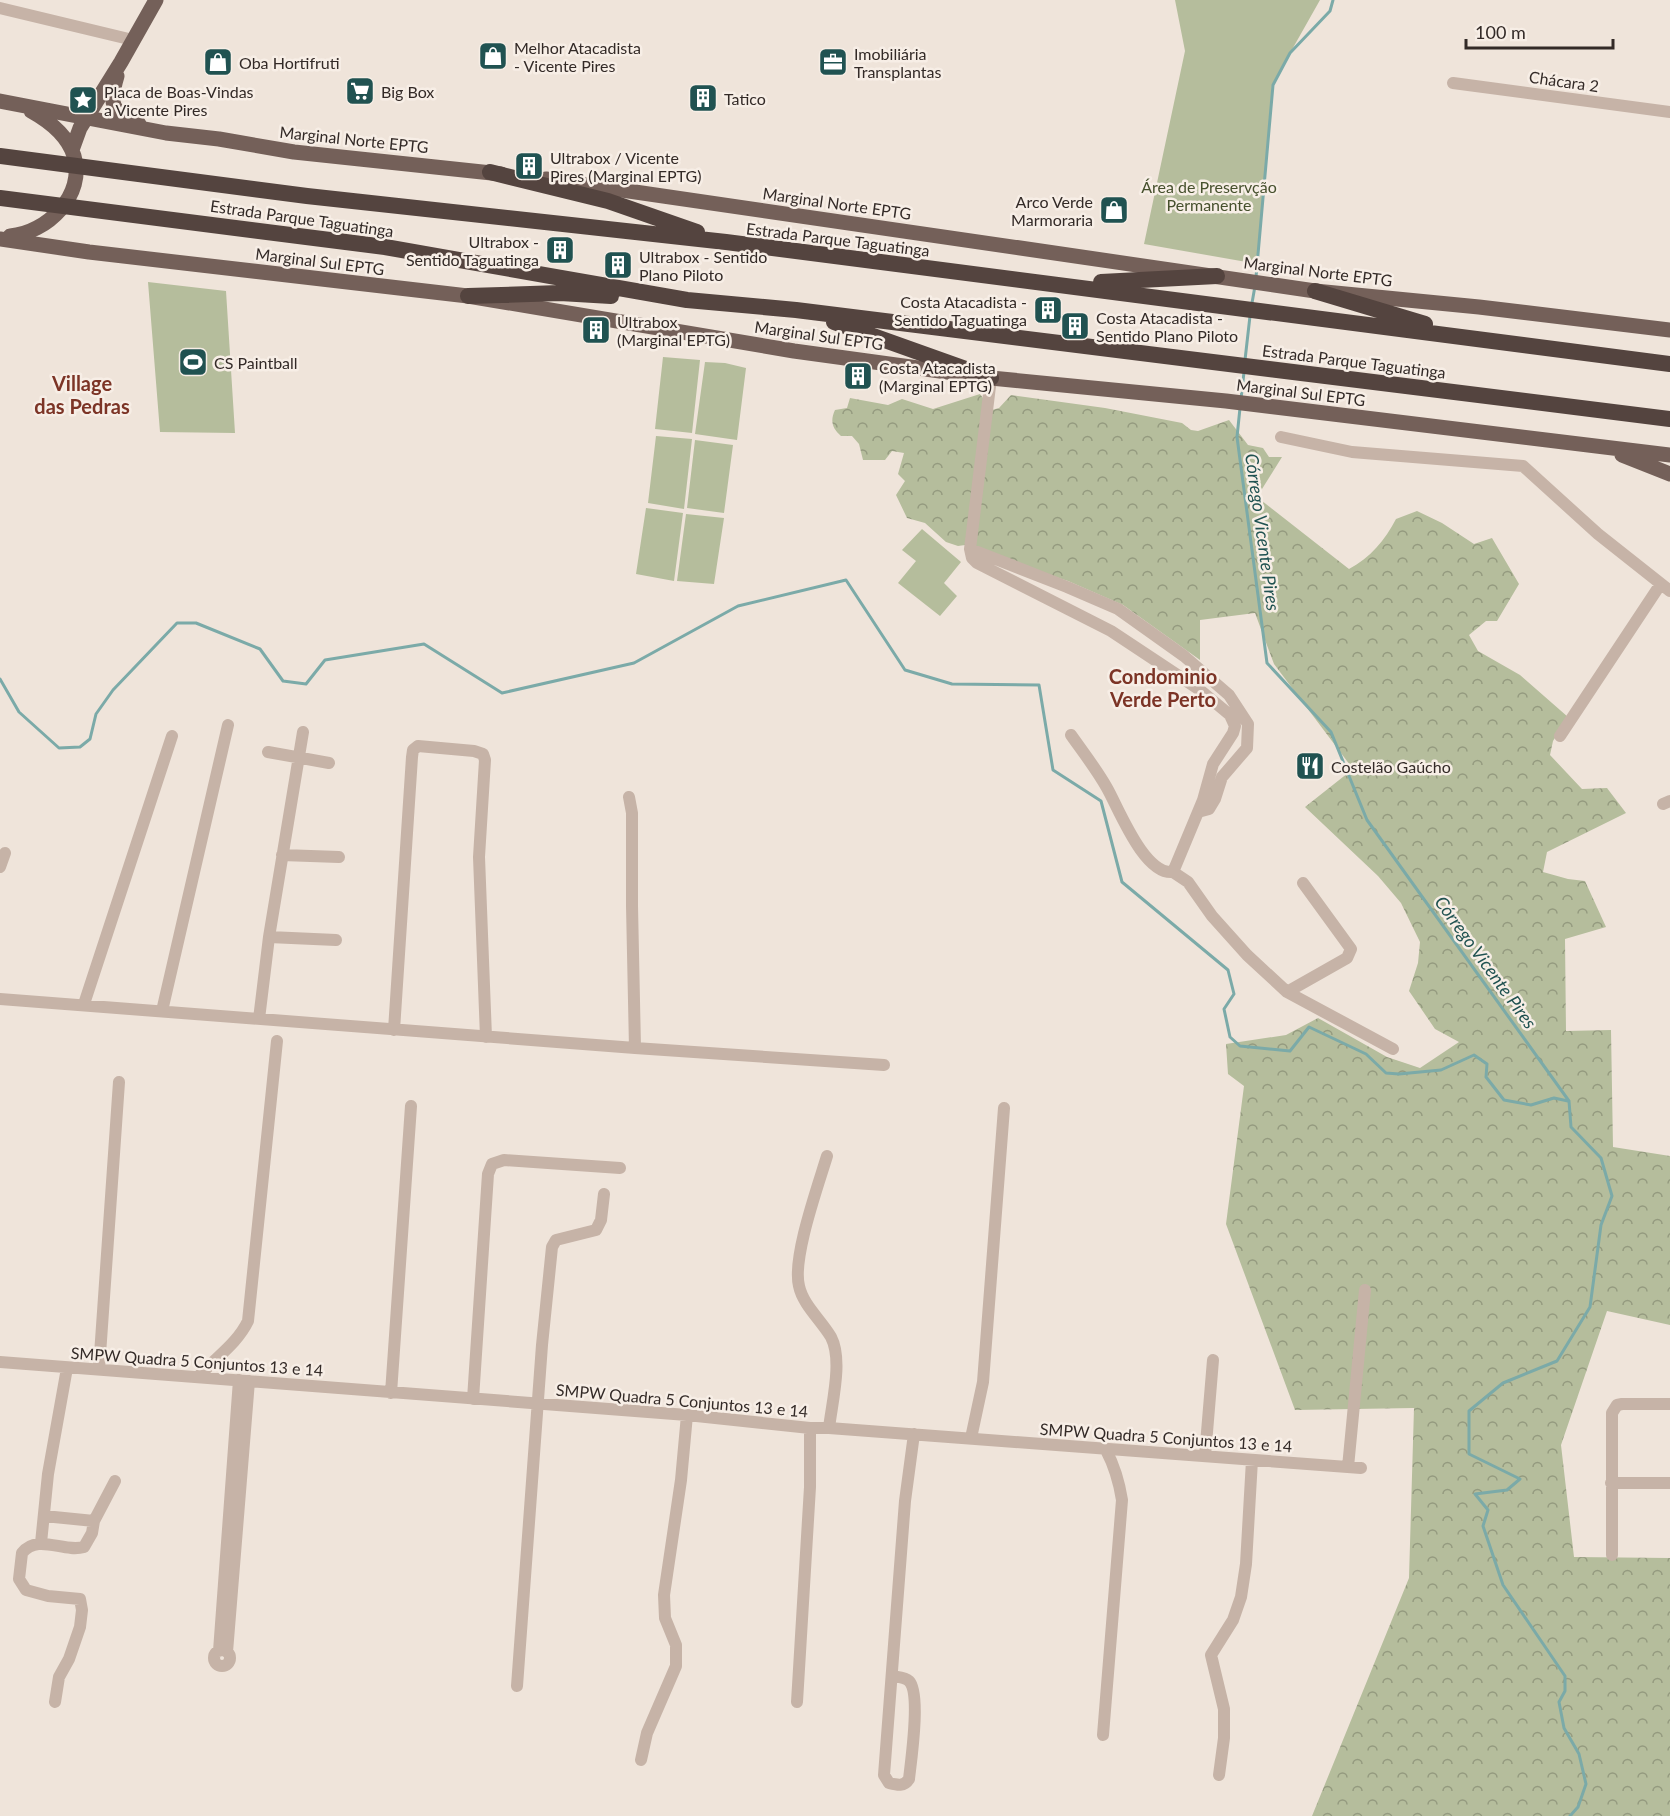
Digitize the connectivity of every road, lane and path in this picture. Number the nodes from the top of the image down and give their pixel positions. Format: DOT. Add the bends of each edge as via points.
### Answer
graph roads {
  1 [pos="156,0"];
  2 [pos="0,8"];
  3 [pos="133,39"];
  4 [pos="121,62"];
  5 [pos="1453,83"];
  6 [pos="0,101"];
  7 [pos="17,104"];
  8 [pos="44,110"];
  9 [pos="1670,112"];
  10 [pos="86,118"];
  11 [pos="166,133"];
  12 [pos="72,150"];
  13 [pos="0,156"];
  14 [pos="490,172"];
  15 [pos="0,198"];
  16 [pos="0,238"];
  17 [pos="726,242"];
  18 [pos="1217,276"];
  19 [pos="1026,282"];
  20 [pos="1315,291"];
  21 [pos="468,296"];
  22 [pos="687,300"];
  23 [pos="796,310"];
  24 [pos="1667,329"];
  25 [pos="1474,339"];
  26 [pos="1670,364"];
  27 [pos="991,378"];
  28 [pos="1670,419"];
  29 [pos="1281,437"];
  30 [pos="1594,445"];
  31 [pos="1670,454"];
  32 [pos="1670,474"];
  33 [pos="970,549"];
  34 [pos="1665,588"];
  35 [pos="228,725"];
  36 [pos="303,732"];
  37 [pos="1071,735"];
  38 [pos="171,736"];
  39 [pos="1560,736"];
  40 [pos="268,752"];
  41 [pos="298,758"];
  42 [pos="328,763"];
  43 [pos="629,797"];
  44 [pos="1198,812"];
  45 [pos="5,853"];
  46 [pos="282,855"];
  47 [pos="339,857"];
  48 [pos="0,867"];
  49 [pos="1173,872"];
  50 [pos="1303,883"];
  51 [pos="269,937"];
  52 [pos="336,940"];
  53 [pos="1287,992"];
  54 [pos="0,999"];
  55 [pos="84,1004"];
  56 [pos="162,1011"];
  57 [pos="259,1019"];
  58 [pos="394,1030"];
  59 [pos="486,1037"];
  60 [pos="277,1041"];
  61 [pos="635,1048"];
  62 [pos="1393,1049"];
  63 [pos="884,1065"];
  64 [pos="119,1082"];
  65 [pos="411,1106"];
  66 [pos="1004,1108"];
  67 [pos="827,1156"];
  68 [pos="620,1168"];
  69 [pos="604,1194"];
  70 [pos="1365,1290"];
  71 [pos="1213,1360"];
  72 [pos="0,1362"];
  73 [pos="67,1368"];
  74 [pos="99,1370"];
  75 [pos="198,1377"];
  76 [pos="244,1381"];
  77 [pos="390,1392"];
  78 [pos="473,1399"];
  79 [pos="1670,1404"];
  80 [pos="538,1405"];
  81 [pos="687,1415"];
  82 [pos="810,1428"];
  83 [pos="829,1428"];
  84 [pos="914,1434"];
  85 [pos="971,1438"];
  86 [pos="1106,1450"];
  87 [pos="1205,1456"];
  88 [pos="1252,1460"];
  89 [pos="115,1481"];
  90 [pos="1611,1483"];
  91 [pos="1670,1483"];
  92 [pos="44,1515"];
  93 [pos="94,1521"];
  94 [pos="41,1543"];
  95 [pos="1612,1555"];
  96 [pos="223,1652"];
  97 [pos="892,1676"];
  98 [pos="517,1686"];
  99 [pos="55,1702"];
  100 [pos="797,1702"];
  101 [pos="1103,1735"];
  102 [pos="641,1760"];
  103 [pos="1219,1775"];
  1 -- 3 [label="main road"];
  2 -- 3 [label="street"];
  3 -- 4 [label="main road"];
  4 -- 8 [label="main road" via="85,104 72,110"];
  4 -- 10 [label="main road"];
  4 -- 11 [label="main road" via="112,92 116,111"];
  5 -- 9 [label="street, Chácara 2"];
  6 -- 7 [label="main road, Marginal Norte EPTG"];
  7 -- 8 [label="main road, Marginal Norte EPTG"];
  7 -- 12 [label="main road" via="44,118"];
  8 -- 10 [label="main road, Marginal Norte EPTG"];
  10 -- 11 [label="main road, Marginal Norte EPTG"];
  10 -- 12 [label="main road"];
  11 -- 14 [label="main road, Marginal Norte EPTG" via="294,152"];
  12 -- 16 [label="main road" via="76,170 66,203 38,228"];
  13 -- 17 [label="highway, Estrada Parque Taguatinga" via="307,196"];
  14 -- 17 [label="highway" via="608,201"];
  14 -- 18 [label="main road, Marginal Norte EPTG"];
  15 -- 22 [label="highway, Estrada Parque Taguatinga" via="385,247"];
  16 -- 21 [label="main road, Marginal Sul EPTG"];
  17 -- 19 [label="highway, Estrada Parque Taguatinga"];
  18 -- 19 [label="highway" via="1124,282"];
  18 -- 20 [label="main road, Marginal Norte EPTG"];
  19 -- 25 [label="highway, Estrada Parque Taguatinga"];
  20 -- 24 [label="main road, Marginal Norte EPTG"];
  20 -- 25 [label="highway"];
  21 -- 22 [label="highway" via="560,293"];
  21 -- 27 [label="main road, Marginal Sul EPTG" via="794,351"];
  22 -- 23 [label="highway, Estrada Parque Taguatinga"];
  23 -- 27 [label="highway"];
  23 -- 28 [label="highway, Estrada Parque Taguatinga"];
  25 -- 26 [label="highway, Estrada Parque Taguatinga"];
  27 -- 30 [label="main road, Marginal Sul EPTG" via="1226,401"];
  27 -- 33 [label="street"];
  29 -- 34 [label="street" via="1352,452 1523,466"];
  30 -- 31 [label="main road, Marginal Sul EPTG"];
  30 -- 32 [label="main road"];
  33 -- 44 [label="street" via="977,563 1111,631 1200,690 1230,715 1235,726 1233,733 1213,764"];
  33 -- 44 [label="street" via="1118,609 1184,656 1229,695 1248,724 1247,748 1222,777 1209,809"];
  34 -- 39 [label="street"];
  35 -- 56 [label="street"];
  36 -- 41 [label="street"];
  37 -- 49 [label="street" via="1146,856 1162,869"];
  38 -- 55 [label="street"];
  40 -- 41 [label="street"];
  41 -- 42 [label="street"];
  41 -- 46 [label="street"];
  43 -- 61 [label="street"];
  44 -- 49 [label="street"];
  45 -- 48 [label="street"];
  46 -- 47 [label="street"];
  46 -- 51 [label="street"];
  49 -- 53 [label="street" via="1188,882 1247,955"];
  50 -- 53 [label="street" via="1351,949 1347,958"];
  51 -- 52 [label="street"];
  51 -- 57 [label="street"];
  53 -- 62 [label="street"];
  54 -- 55 [label="street"];
  55 -- 56 [label="street"];
  56 -- 57 [label="street"];
  57 -- 58 [label="street"];
  58 -- 59 [label="street"];
  58 -- 59 [label="street" via="412,757 418,746 474,751 483,754 485,760 478,857"];
  59 -- 61 [label="street"];
  60 -- 75 [label="street" via="248,1322 238,1338"];
  61 -- 63 [label="street"];
  64 -- 74 [label="street"];
  65 -- 77 [label="street"];
  66 -- 85 [label="street" via="983,1382"];
  67 -- 83 [label="street" via="804,1234 798,1277 803,1296 835,1346 837,1362"];
  68 -- 78 [label="street" via="504,1160 492,1164 488,1174"];
  69 -- 80 [label="street" via="596,1230 556,1240 552,1247"];
  70 -- 88 [label="street, SMPW Quadra 5 Conjuntos 13 e 14" via="1355,1468"];
  71 -- 87 [label="street"];
  72 -- 73 [label="street, SMPW Quadra 5 Conjuntos 13 e 14"];
  73 -- 74 [label="street, SMPW Quadra 5 Conjuntos 13 e 14"];
  73 -- 92 [label="street"];
  74 -- 75 [label="street, SMPW Quadra 5 Conjuntos 13 e 14"];
  75 -- 76 [label="street, SMPW Quadra 5 Conjuntos 13 e 14"];
  76 -- 77 [label="street, SMPW Quadra 5 Conjuntos 13 e 14"];
  76 -- 96 [label="street"];
  77 -- 78 [label="street, SMPW Quadra 5 Conjuntos 13 e 14"];
  78 -- 80 [label="street, SMPW Quadra 5 Conjuntos 13 e 14"];
  79 -- 90 [label="street" via="1622,1404 1613,1409"];
  80 -- 81 [label="street, SMPW Quadra 5 Conjuntos 13 e 14"];
  80 -- 98 [label="street"];
  81 -- 82 [label="street, SMPW Quadra 5 Conjuntos 13 e 14"];
  81 -- 102 [label="street" via="664,1594 676,1666 647,1733"];
  82 -- 83 [label="street, SMPW Quadra 5 Conjuntos 13 e 14"];
  82 -- 100 [label="street"];
  83 -- 84 [label="street, SMPW Quadra 5 Conjuntos 13 e 14"];
  84 -- 85 [label="street, SMPW Quadra 5 Conjuntos 13 e 14"];
  84 -- 97 [label="street"];
  85 -- 86 [label="street, SMPW Quadra 5 Conjuntos 13 e 14"];
  86 -- 87 [label="street, SMPW Quadra 5 Conjuntos 13 e 14"];
  86 -- 101 [label="street" via="1114,1464 1122,1500"];
  87 -- 88 [label="street, SMPW Quadra 5 Conjuntos 13 e 14"];
  88 -- 103 [label="street" via="1241,1597 1233,1620 1211,1655 1224,1709"];
  89 -- 93 [label="street"];
  90 -- 91 [label="street"];
  90 -- 95 [label="street"];
  92 -- 93 [label="street"];
  92 -- 94 [label="street"];
  93 -- 94 [label="street" via="84,1547"];
  94 -- 99 [label="street" via="22,1553 22,1586 32,1593 80,1599 82,1610 78,1635 59,1677"];
  97 -- 97 [label="street" via="884,1775 896,1785 909,1779 915,1699 909,1680"];
}
